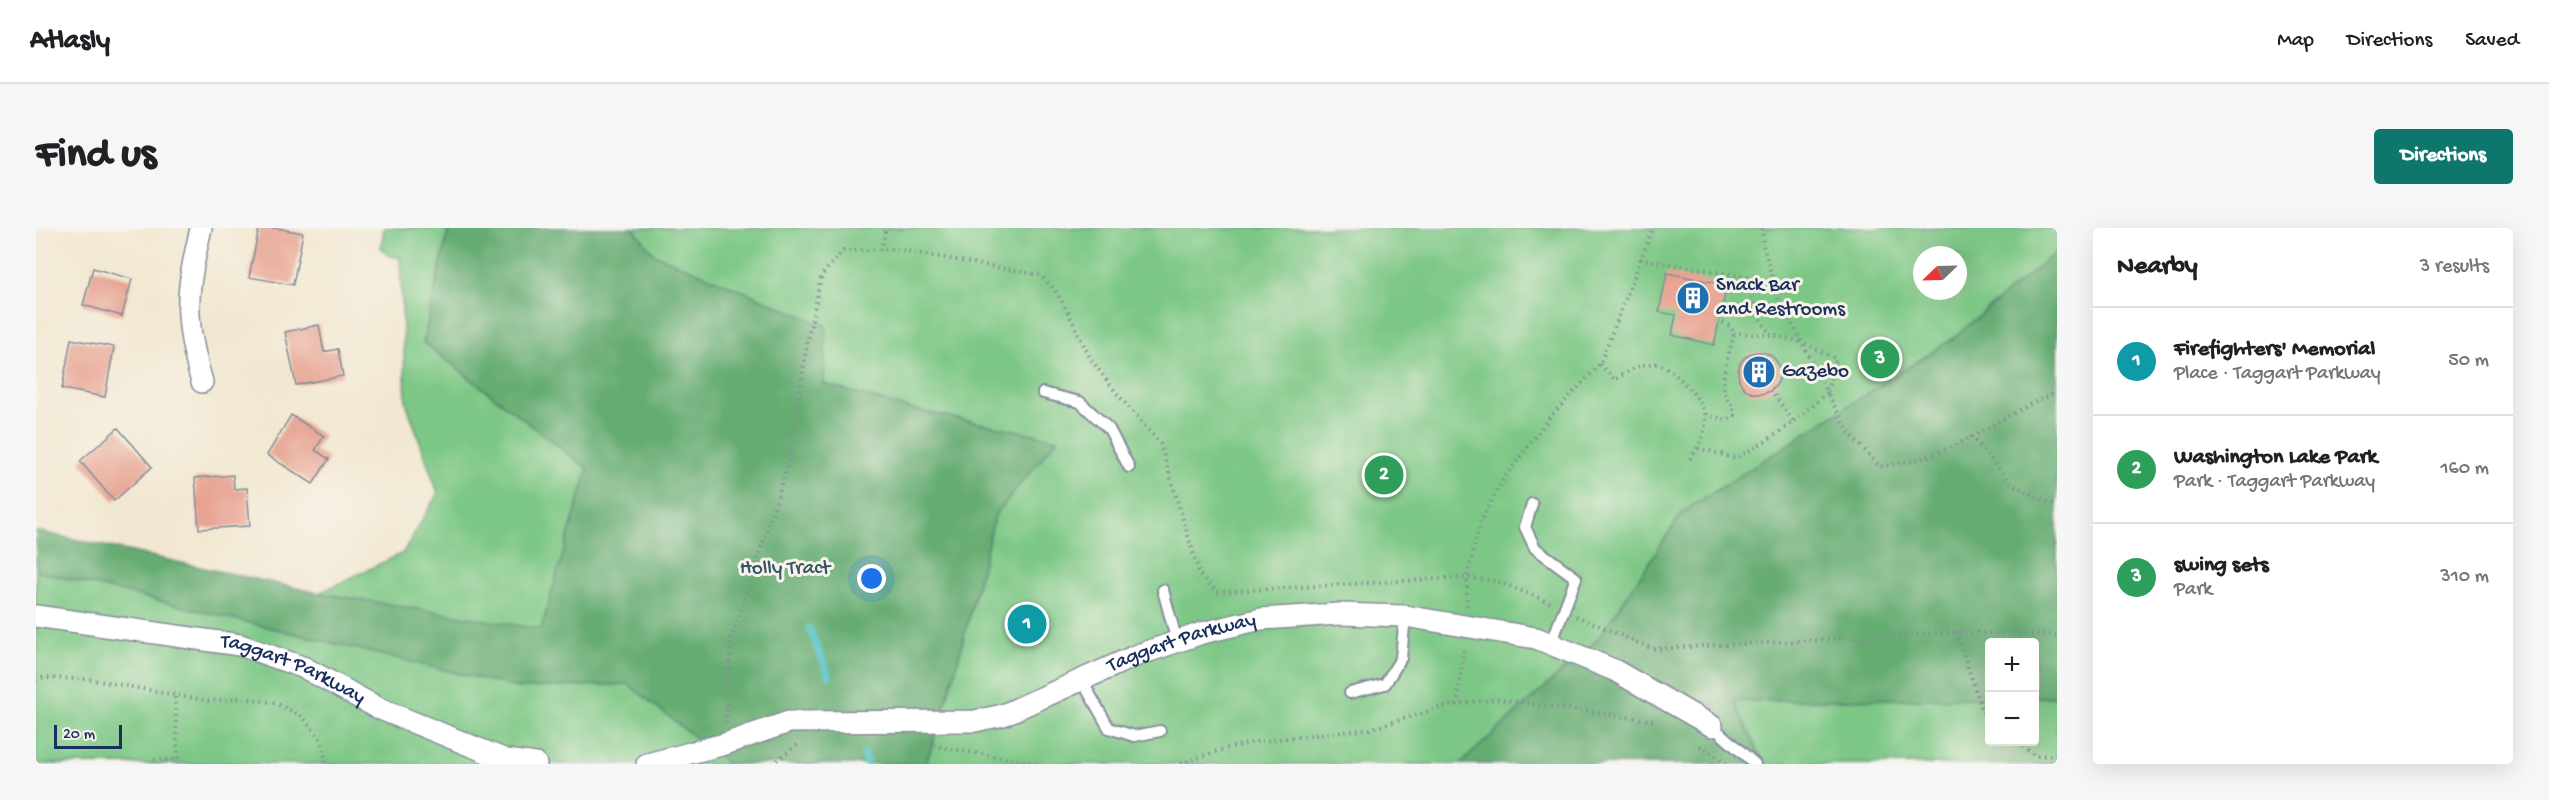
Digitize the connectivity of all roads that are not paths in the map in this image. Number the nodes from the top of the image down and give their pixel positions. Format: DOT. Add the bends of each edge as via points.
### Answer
graph roads {
  1 [pos="201,228"];
  2 [pos="202,382"];
  3 [pos="1042,393"];
  4 [pos="1128,467"];
  5 [pos="1532,504"];
  6 [pos="1162,590"];
  7 [pos="36,616"];
  8 [pos="1405,616"];
  9 [pos="1177,642"];
  10 [pos="1551,644"];
  11 [pos="1082,679"];
  12 [pos="1350,693"];
  13 [pos="1712,726"];
  14 [pos="1160,731"];
  15 [pos="536,764"];
  16 [pos="647,764"];
  17 [pos="1755,764"];
  1 -- 2 [label="street" via="187,303"];
  3 -- 4 [label="lane" via="1080,402 1109,429"];
  5 -- 10 [label="lane" via="1525,527 1535,548 1576,578"];
  6 -- 9 [label="lane"];
  7 -- 15 [label="street, Taggart Parkway" via="240,645 305,668 378,708 506,760"];
  8 -- 9 [label="street, Taggart Parkway" via="1339,614 1261,619"];
  8 -- 10 [label="street, Taggart Parkway" via="1536,638"];
  8 -- 12 [label="lane" via="1401,658 1385,684"];
  9 -- 11 [label="street, Taggart Parkway"];
  10 -- 13 [label="street, Taggart Parkway" via="1614,670"];
  11 -- 14 [label="lane" via="1109,728 1134,736"];
  11 -- 16 [label="street, Taggart Parkway" via="1004,714 975,721 789,722"];
  13 -- 17 [label="lane"];
}
